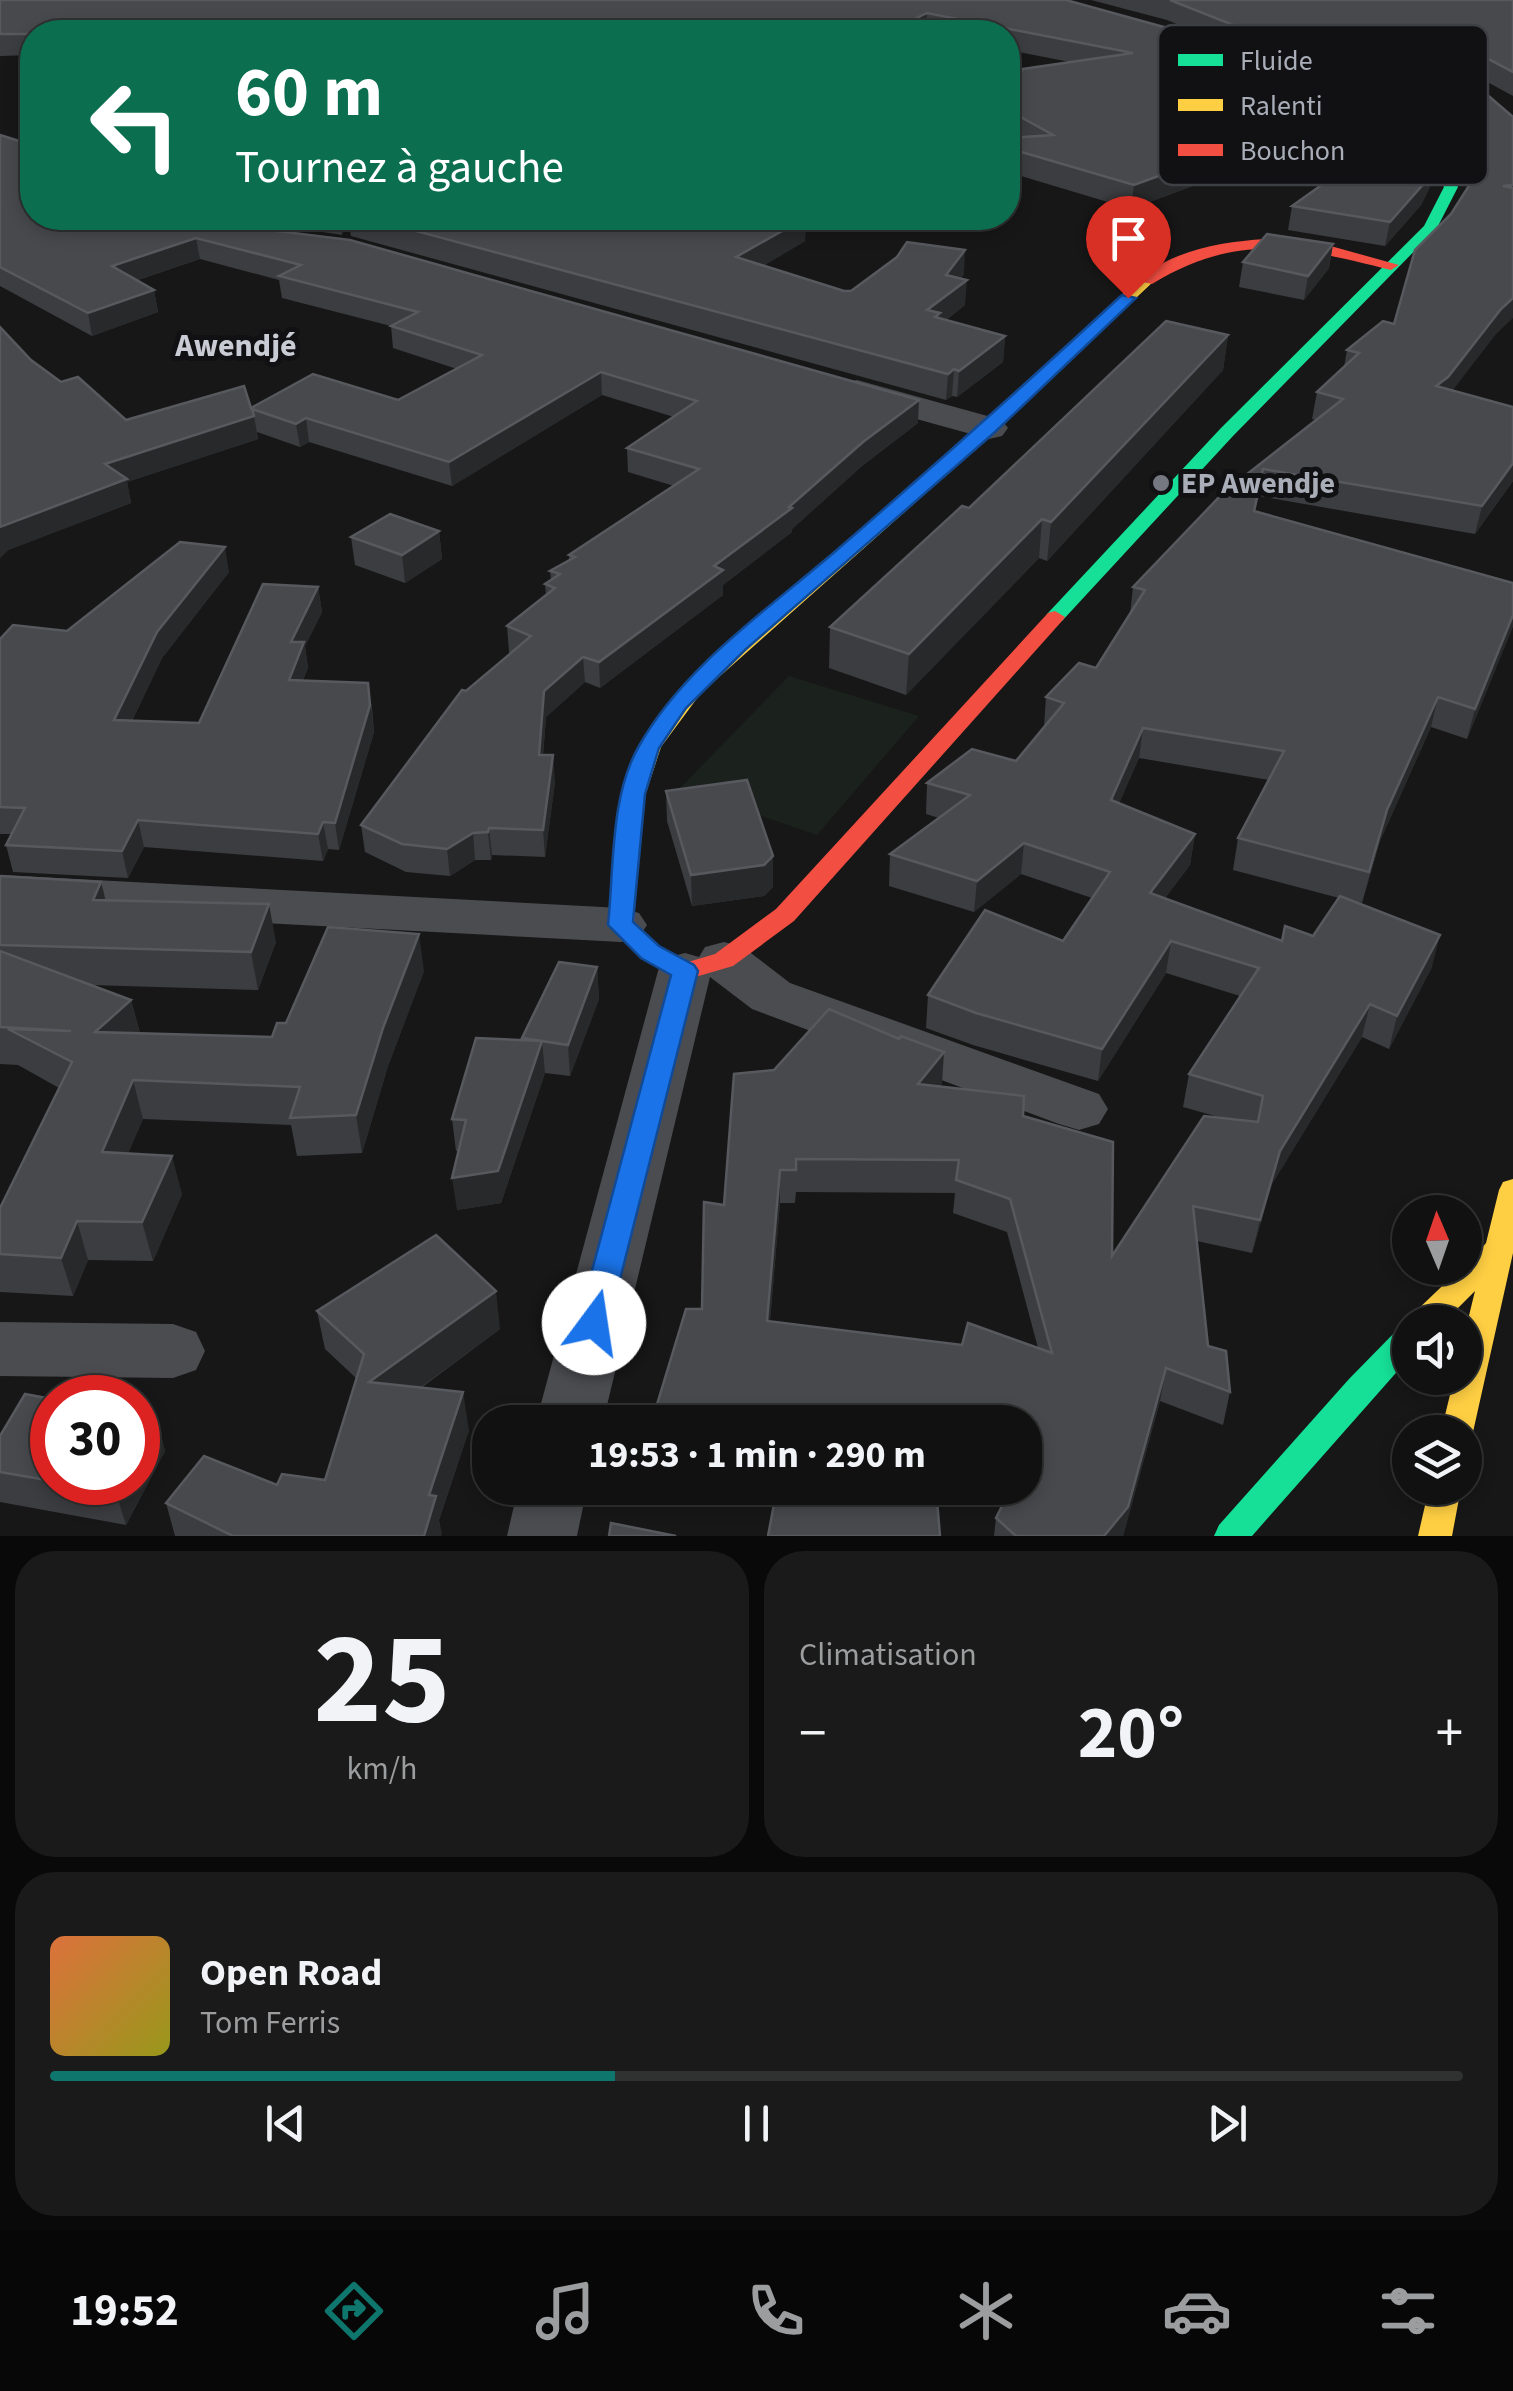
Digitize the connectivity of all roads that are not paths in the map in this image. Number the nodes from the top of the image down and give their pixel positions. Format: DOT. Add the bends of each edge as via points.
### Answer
graph roads {
  1 [pos="1449,185"];
  2 [pos="1392,265"];
  3 [pos="831,384"];
  4 [pos="988,428"];
  5 [pos="0,892"];
  6 [pos="620,925"];
  7 [pos="704,966"];
  8 [pos="1079,1109"];
  9 [pos="1513,1190"];
  10 [pos="1496,1251"];
  11 [pos="1442,1305"];
  12 [pos="0,1349"];
  13 [pos="173,1351"];
  14 [pos="1392,1355"];
  15 [pos="574,1405"];
  16 [pos="1461,1415"];
  17 [pos="550,1505"];
  18 [pos="1441,1505"];
  19 [pos="542,1536"];
  20 [pos="1231,1536"];
  21 [pos="1435,1536"];
  1 -- 2 [label="main road" via="1430,228"];
  2 -- 4 [label="main road" via="1283,244 1218,246 1186,255 1128,298"];
  2 -- 7 [label="main road" via="921,760 798,902"];
  3 -- 4 [label="street"];
  4 -- 6 [label="main road" via="678,704 648,748 633,794"];
  5 -- 6 [label="street"];
  6 -- 7 [label="main road" via="650,952"];
  7 -- 8 [label="street"];
  7 -- 15 [label="street"];
  9 -- 10 [label="main road"];
  10 -- 11 [label="main road"];
  10 -- 16 [label="main road"];
  12 -- 13 [label="street"];
  14 -- 20 [label="main road"];
  17 -- 19 [label="street"];
  18 -- 21 [label="main road"];
}
